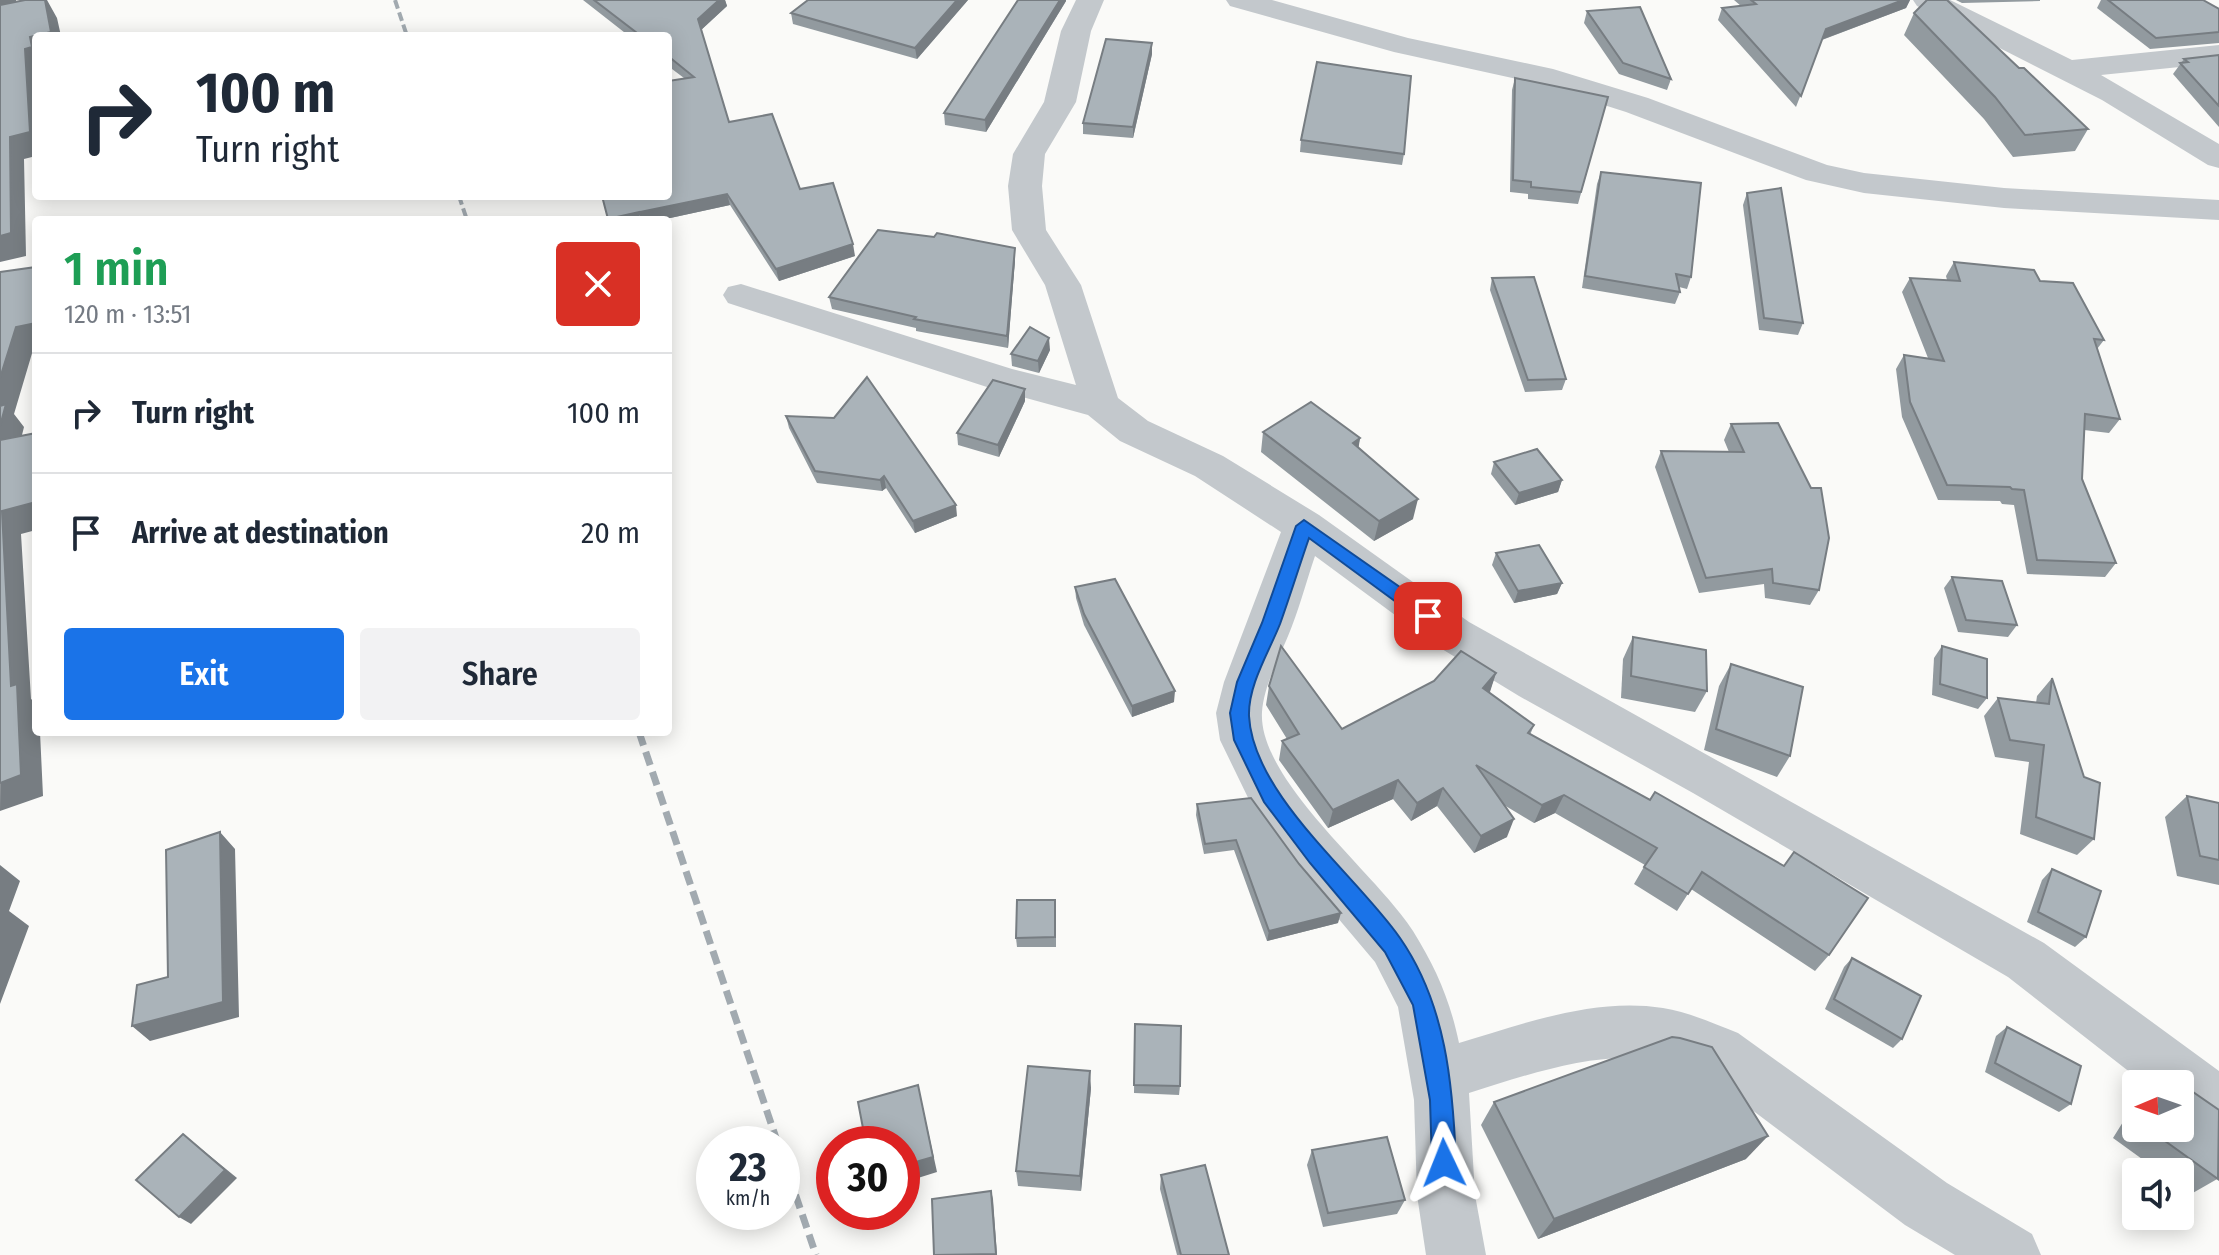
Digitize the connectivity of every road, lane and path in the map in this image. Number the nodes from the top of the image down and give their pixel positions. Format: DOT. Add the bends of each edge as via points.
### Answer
graph roads {
  1 [pos="1090,0"];
  2 [pos="1240,0"];
  3 [pos="1927,0"];
  4 [pos="2219,54"];
  5 [pos="2069,69"];
  6 [pos="2219,158"];
  7 [pos="2219,210"];
  8 [pos="741,295"];
  9 [pos="1101,405"];
  10 [pos="1304,526"];
  11 [pos="1438,1076"];
  12 [pos="2219,1101"];
  13 [pos="1456,1255"];
  14 [pos="2011,1255"];
  1 -- 9 [label="street" via="1076,31 1060,102 1029,154 1025,186 1029,230 1063,285"];
  2 -- 7 [label="street" via="1404,46 1542,75 1803,168 1864,183 2004,198"];
  3 -- 5 [label="street"];
  4 -- 5 [label="street"];
  5 -- 6 [label="street"];
  8 -- 9 [label="street"];
  9 -- 10 [label="street" via="1134,431 1209,466"];
  10 -- 11 [label="street" via="1247,682 1239,713 1243,740 1271,796 1393,945 1424,1003"];
  10 -- 12 [label="street" via="1453,634 2026,960"];
  11 -- 13 [label="street"];
  11 -- 14 [label="street" via="1537,1046 1615,1031 1664,1034 1719,1052 1926,1204"];
}
